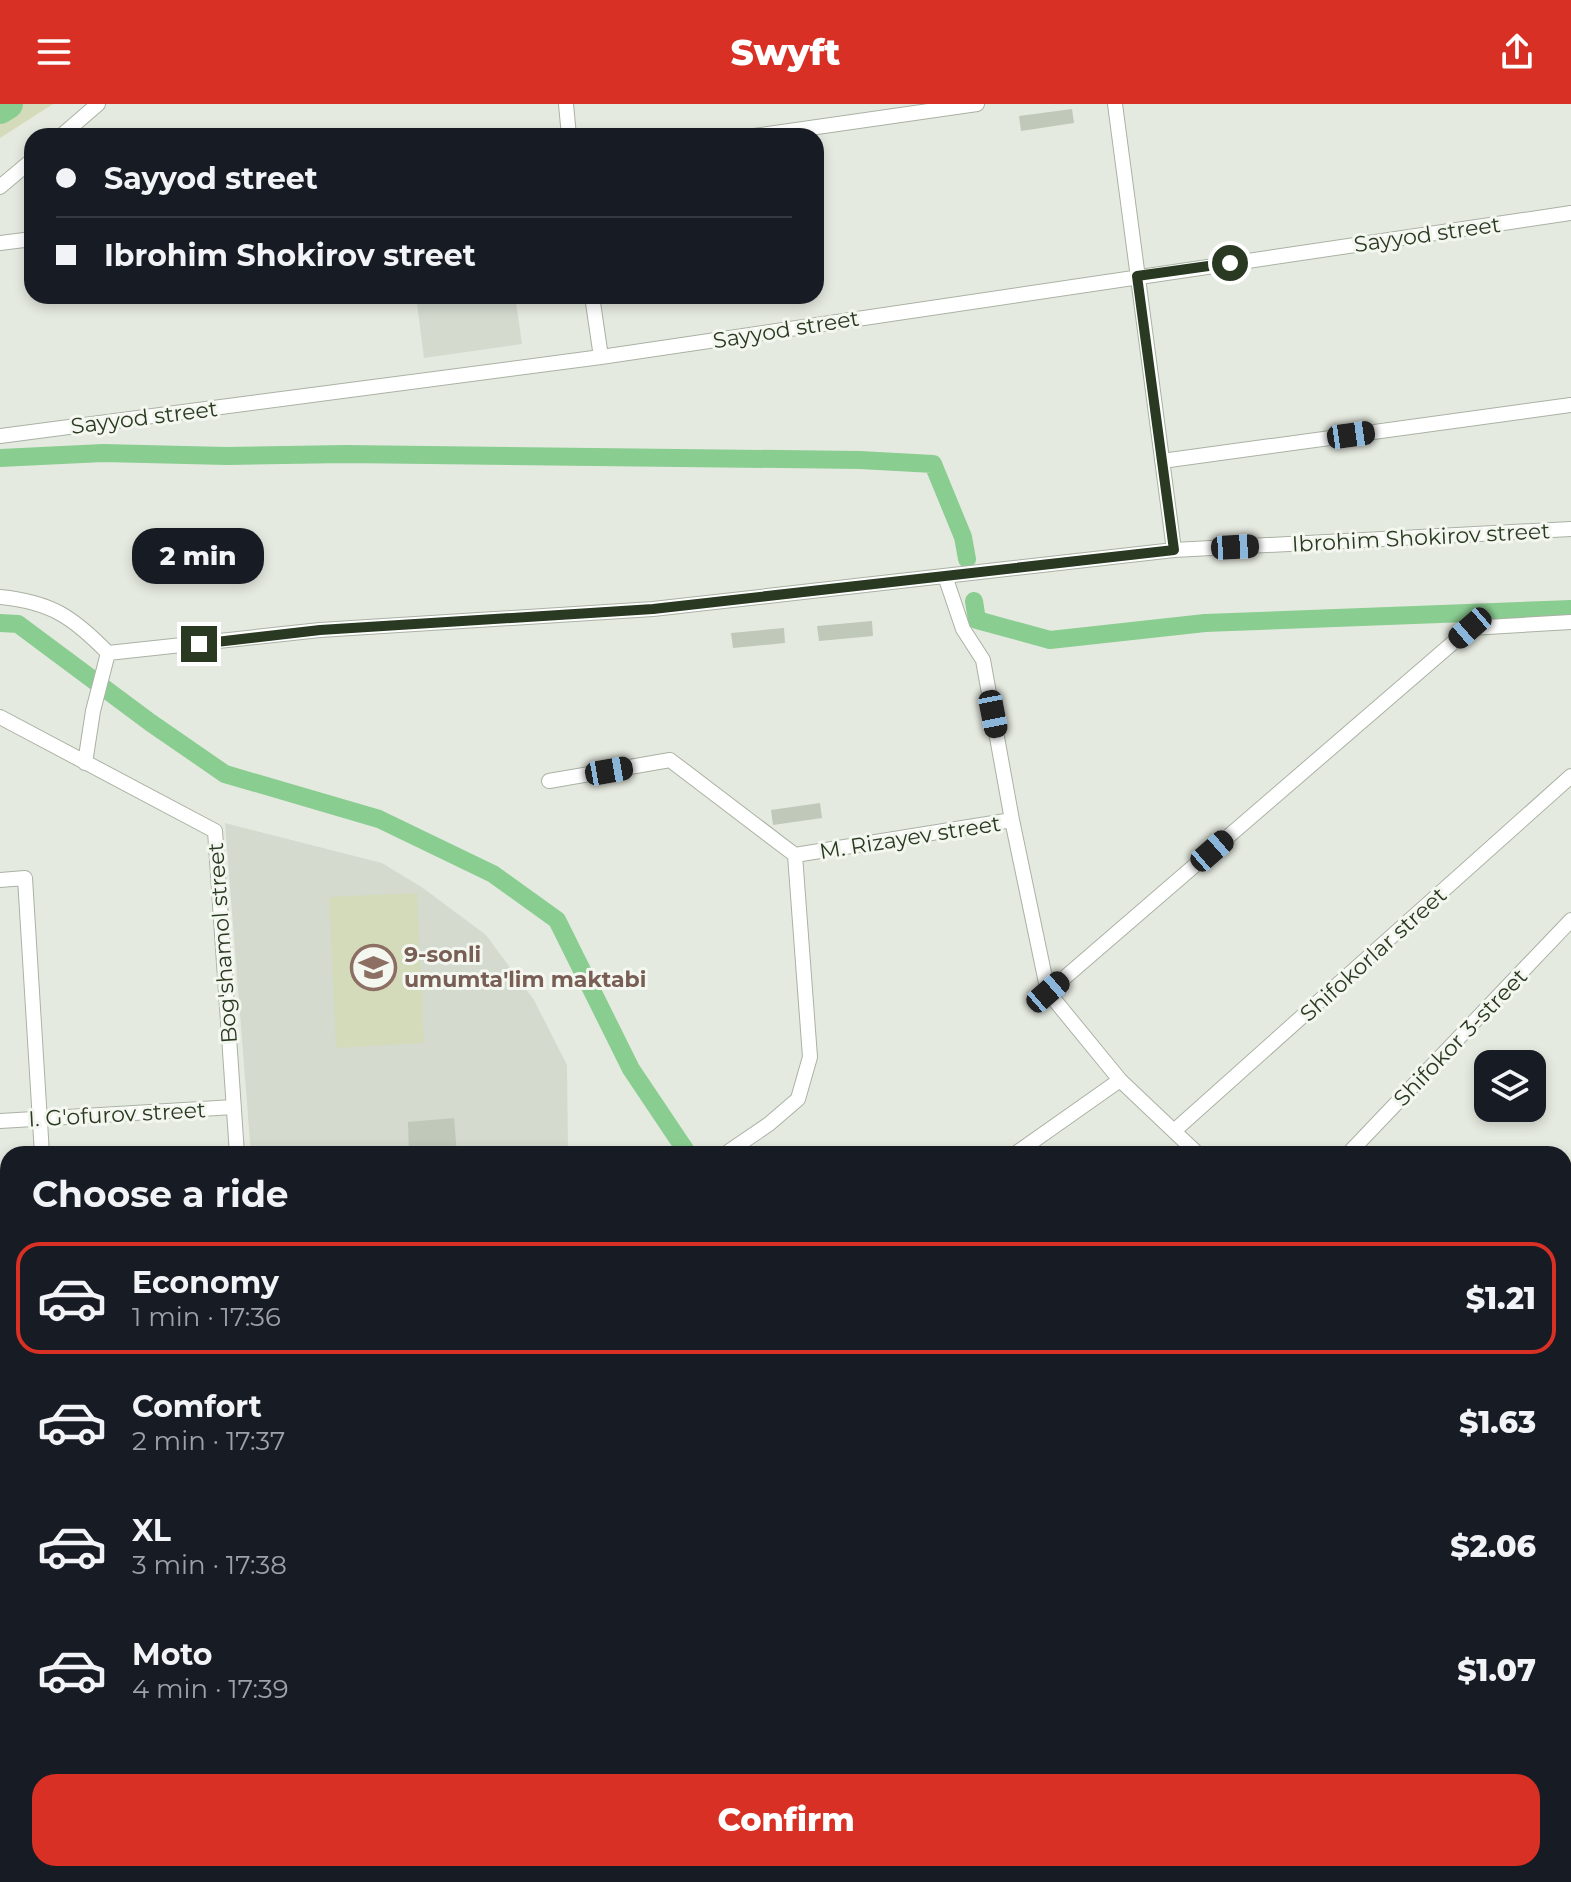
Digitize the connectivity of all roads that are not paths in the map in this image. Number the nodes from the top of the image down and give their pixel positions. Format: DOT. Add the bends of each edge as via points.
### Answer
graph roads {
  1 [pos="98,104"];
  2 [pos="566,104"];
  3 [pos="977,104"];
  4 [pos="1115,104"];
  5 [pos="70,128"];
  6 [pos="568,128"];
  7 [pos="810,128"];
  8 [pos="24,167"];
  9 [pos="0,187"];
  10 [pos="1571,213"];
  11 [pos="24,240"];
  12 [pos="0,243"];
  13 [pos="1137,276"];
  14 [pos="593,304"];
  15 [pos="601,357"];
  16 [pos="1571,405"];
  17 [pos="0,436"];
  18 [pos="1162,461"];
  19 [pos="1571,529"];
  20 [pos="1174,550"];
  21 [pos="945,576"];
  22 [pos="0,597"];
  23 [pos="1571,622"];
  24 [pos="108,653"];
  25 [pos="0,717"];
  26 [pos="85,763"];
  27 [pos="1571,776"];
  28 [pos="549,781"];
  29 [pos="1012,820"];
  30 [pos="795,855"];
  31 [pos="0,880"];
  32 [pos="1571,920"];
  33 [pos="1048,992"];
  34 [pos="1120,1080"];
  35 [pos="234,1107"];
  36 [pos="38,1118"];
  37 [pos="0,1121"];
  38 [pos="1174,1131"];
  39 [pos="41,1146"];
  40 [pos="236,1146"];
  41 [pos="737,1146"];
  42 [pos="1026,1146"];
  43 [pos="1190,1146"];
  44 [pos="1356,1146"];
  1 -- 5 [label="street"];
  2 -- 6 [label="street"];
  3 -- 7 [label="street"];
  4 -- 13 [label="street"];
  8 -- 9 [label="street"];
  10 -- 13 [label="street, Sayyod street"];
  11 -- 12 [label="street"];
  13 -- 15 [label="street, Sayyod street"];
  13 -- 18 [label="street"];
  14 -- 15 [label="street"];
  15 -- 17 [label="street, Sayyod street"];
  16 -- 18 [label="street"];
  18 -- 20 [label="street"];
  19 -- 20 [label="street, Ibrohim Shokirov street"];
  20 -- 21 [label="street, Ibrohim Shokirov street"];
  21 -- 24 [label="street, Ibrohim Shokirov street" via="653,609 320,630"];
  21 -- 29 [label="street" via="963,629 983,660"];
  22 -- 24 [label="street" via="30,600 59,612"];
  23 -- 33 [label="street" via="1470,628"];
  24 -- 26 [label="street"];
  25 -- 26 [label="street, Bog'shamol street"];
  26 -- 35 [label="street, Bog'shamol street" via="215,831"];
  27 -- 38 [label="street, Shifokorlar street"];
  28 -- 30 [label="street, M. Rizayev street" via="670,760"];
  29 -- 30 [label="street, M. Rizayev street"];
  29 -- 33 [label="street, M. Rizayev street"];
  30 -- 41 [label="street, M. Rizayev street" via="810,1057 798,1099"];
  31 -- 36 [label="street" via="25,878"];
  32 -- 44 [label="street, Shifokor 3-street"];
  33 -- 34 [label="street, M. Rizayev street"];
  34 -- 38 [label="street, M. Rizayev street"];
  34 -- 42 [label="street"];
  35 -- 36 [label="street, I. G'ofurov street"];
  35 -- 40 [label="street, Bog'shamol street"];
  36 -- 37 [label="street, I. G'ofurov street"];
  36 -- 39 [label="street"];
  38 -- 43 [label="street, M. Rizayev street"];
}
